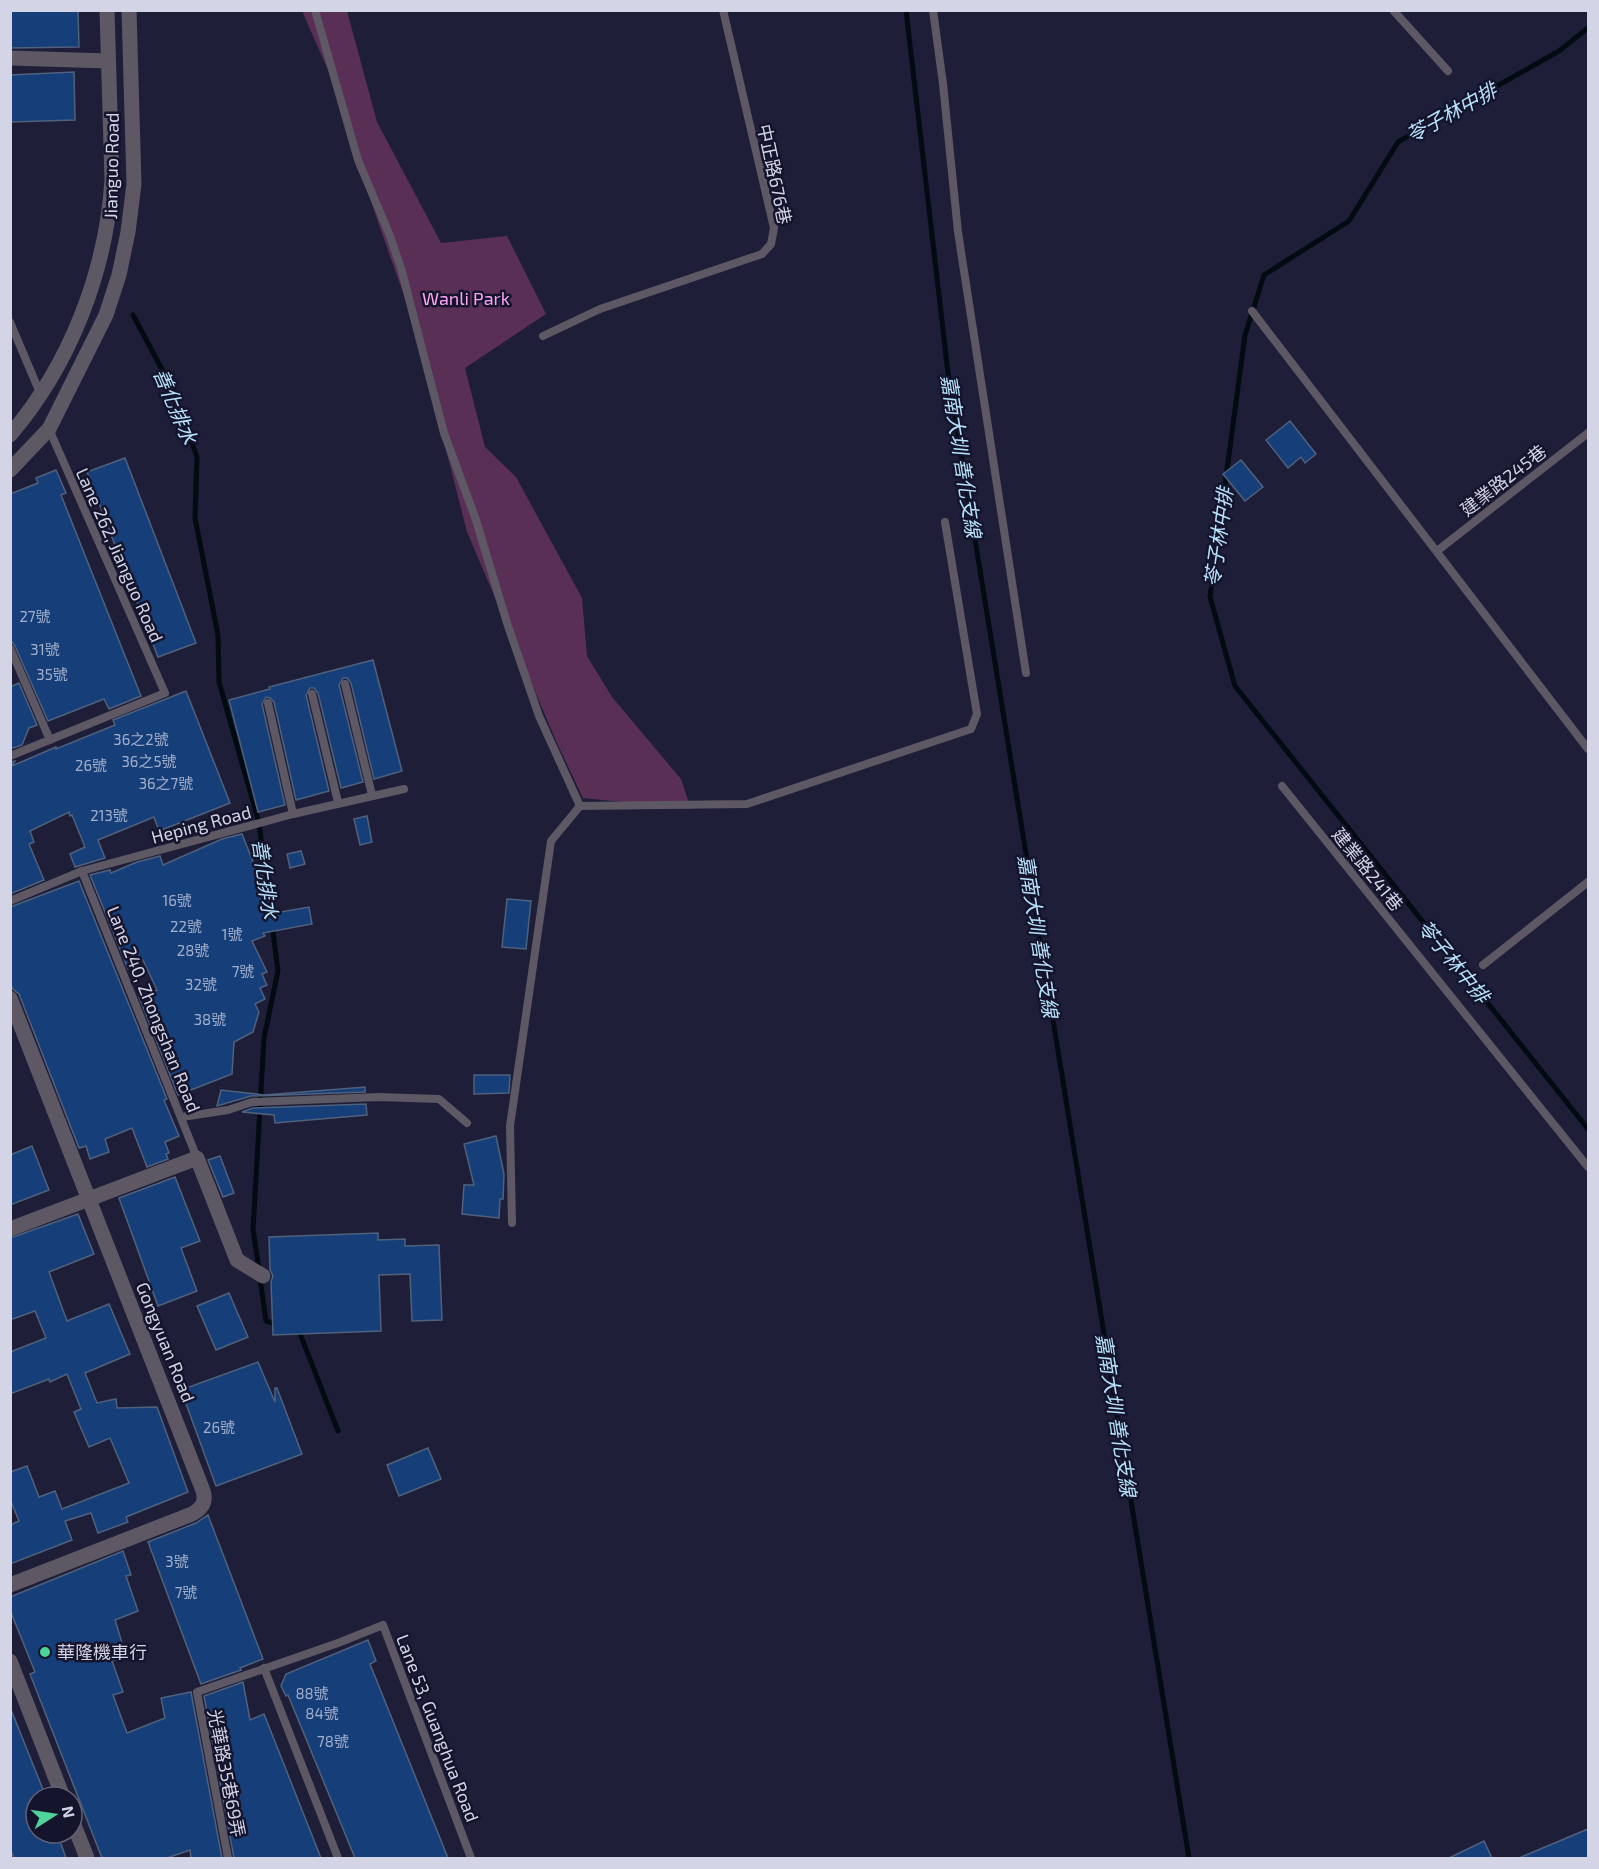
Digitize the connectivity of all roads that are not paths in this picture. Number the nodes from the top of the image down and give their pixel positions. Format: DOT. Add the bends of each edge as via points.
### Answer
graph roads {
  1 [pos="107,10"];
  2 [pos="129,10"];
  3 [pos="315,10"];
  4 [pos="723,10"];
  5 [pos="933,10"];
  6 [pos="1393,10"];
  7 [pos="10,58"];
  8 [pos="108,62"];
  9 [pos="1448,71"];
  10 [pos="1252,311"];
  11 [pos="10,322"];
  12 [pos="543,336"];
  13 [pos="41,394"];
  14 [pos="49,429"];
  15 [pos="1588,433"];
  16 [pos="10,435"];
  17 [pos="10,470"];
  18 [pos="945,522"];
  19 [pos="1437,551"];
  20 [pos="10,648"];
  21 [pos="1026,673"];
  22 [pos="345,684"];
  23 [pos="312,694"];
  24 [pos="268,703"];
  25 [pos="50,740"];
  26 [pos="1588,749"];
  27 [pos="10,756"];
  28 [pos="1282,786"];
  29 [pos="404,789"];
  30 [pos="372,795"];
  31 [pos="338,802"];
  32 [pos="580,806"];
  33 [pos="293,814"];
  34 [pos="82,871"];
  35 [pos="1588,882"];
  36 [pos="10,901"];
  37 [pos="1483,965"];
  38 [pos="10,998"];
  39 [pos="182,1117"];
  40 [pos="467,1123"];
  41 [pos="197,1158"];
  42 [pos="1588,1167"];
  43 [pos="89,1200"];
  44 [pos="512,1223"];
  45 [pos="10,1229"];
  46 [pos="263,1276"];
  47 [pos="10,1585"];
  48 [pos="10,1661"];
  49 [pos="264,1668"];
  50 [pos="58,1785"];
  51 [pos="228,1858"];
  52 [pos="338,1858"];
  53 [pos="471,1858"];
  1 -- 8 [label="street, Jianguo Road"];
  2 -- 14 [label="street, Jianguo Road" via="134,184 128,232 106,315"];
  3 -- 32 [label="lane" via="357,160 390,236 444,433 507,623 539,716"];
  4 -- 12 [label="lane, 中正路676巷" via="774,228 771,244 762,254 600,309"];
  5 -- 21 [label="lane" via="958,232"];
  6 -- 9 [label="lane"];
  7 -- 8 [label="street"];
  8 -- 13 [label="street, Jianguo Road" via="112,180 102,253 88,299"];
  10 -- 19 [label="lane"];
  11 -- 13 [label="lane"];
  13 -- 16 [label="street, Jianguo Road"];
  14 -- 17 [label="street, Jianguo Road"];
  14 -- 25 [label="lane, Lane 262, Jianguo Road" via="165,693"];
  15 -- 19 [label="lane, 建業路245巷"];
  18 -- 32 [label="lane" via="977,714 971,729 747,804"];
  19 -- 26 [label="lane"];
  20 -- 25 [label="lane"];
  22 -- 30 [label="lane"];
  23 -- 31 [label="lane"];
  24 -- 33 [label="lane"];
  25 -- 27 [label="lane"];
  28 -- 42 [label="lane, 建業路241巷"];
  29 -- 30 [label="lane, Heping Road"];
  30 -- 31 [label="lane, Heping Road"];
  31 -- 33 [label="lane, Heping Road"];
  32 -- 44 [label="lane" via="550,841 510,1126"];
  33 -- 34 [label="lane, Heping Road"];
  34 -- 36 [label="lane, Heping Road"];
  34 -- 39 [label="lane, Lane 240, Zhongshan Road"];
  35 -- 37 [label="lane"];
  38 -- 43 [label="street, Gongyuan Road"];
  39 -- 40 [label="lane" via="252,1102 380,1096 439,1099"];
  39 -- 41 [label="lane, Lane 240, Zhongshan Road"];
  41 -- 43 [label="street"];
  41 -- 46 [label="street" via="237,1260"];
  43 -- 45 [label="street"];
  43 -- 47 [label="street, Gongyuan Road" via="202,1488 204,1502 192,1514"];
  48 -- 50 [label="street"];
  49 -- 51 [label="lane, 光華路35巷69弄" via="197,1692"];
  49 -- 52 [label="lane"];
  49 -- 53 [label="lane, Lane 53, Guanghua Road" via="383,1625"];
}
